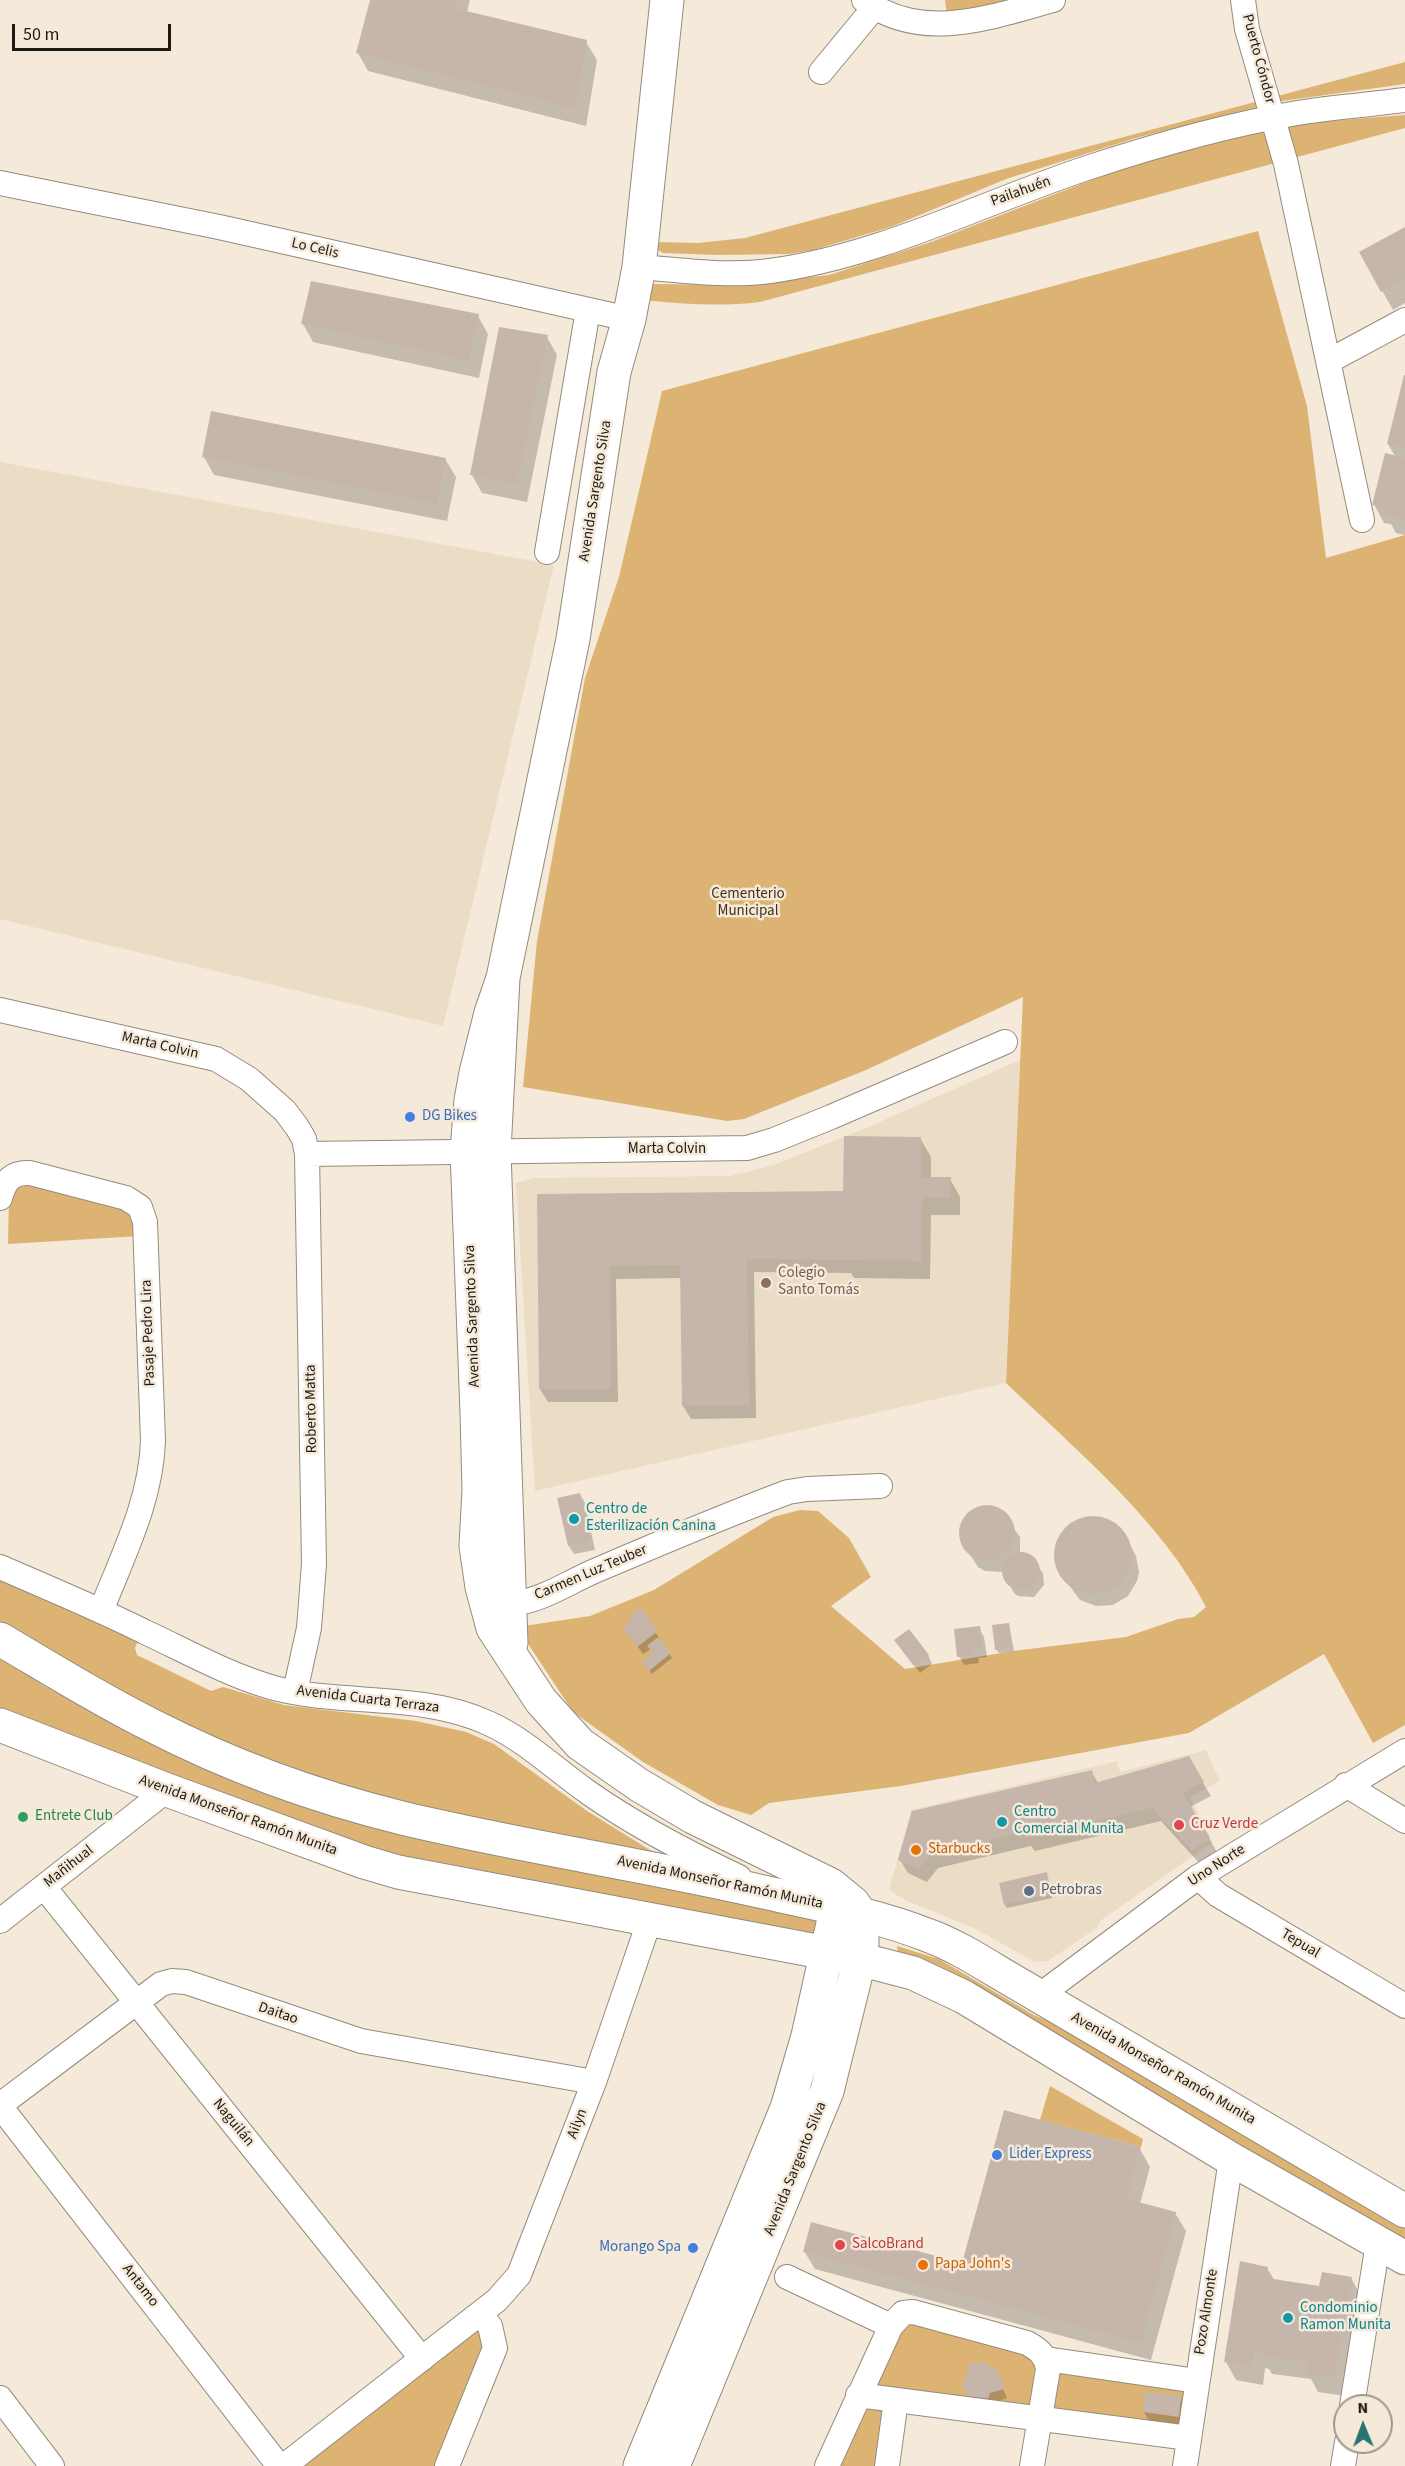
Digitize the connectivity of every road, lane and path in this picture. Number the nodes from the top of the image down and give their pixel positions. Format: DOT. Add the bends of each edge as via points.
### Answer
graph roads {
  1 [pos="667,0"];
  2 [pos="1053,0"];
  3 [pos="1243,0"];
  4 [pos="869,4"];
  5 [pos="821,72"];
  6 [pos="1405,100"];
  7 [pos="1274,118"];
  8 [pos="0,183"];
  9 [pos="639,267"];
  10 [pos="588,310"];
  11 [pos="628,319"];
  12 [pos="1405,320"];
  13 [pos="1329,361"];
  14 [pos="1362,520"];
  15 [pos="547,552"];
  16 [pos="0,1011"];
  17 [pos="1005,1042"];
  18 [pos="297,1127"];
  19 [pos="480,1151"];
  20 [pos="307,1154"];
  21 [pos="0,1198"];
  22 [pos="880,1486"];
  23 [pos="0,1567"];
  24 [pos="508,1604"];
  25 [pos="101,1611"];
  26 [pos="0,1639"];
  27 [pos="511,1651"];
  28 [pos="295,1692"];
  29 [pos="0,1725"];
  30 [pos="1405,1751"];
  31 [pos="1346,1785"];
  32 [pos="166,1790"];
  33 [pos="1405,1821"];
  34 [pos="1198,1877"];
  35 [pos="44,1887"];
  36 [pos="783,1896"];
  37 [pos="848,1910"];
  38 [pos="650,1919"];
  39 [pos="0,1921"];
  40 [pos="826,1953"];
  41 [pos="859,1959"];
  42 [pos="1038,1996"];
  43 [pos="137,2002"];
  44 [pos="1405,2006"];
  45 [pos="594,2082"];
  46 [pos="0,2105"];
  47 [pos="770,2150"];
  48 [pos="1231,2159"];
  49 [pos="790,2186"];
  50 [pos="1405,2211"];
  51 [pos="1392,2251"];
  52 [pos="787,2277"];
  53 [pos="480,2314"];
  54 [pos="891,2326"];
  55 [pos="422,2359"];
  56 [pos="1046,2359"];
  57 [pos="1197,2381"];
  58 [pos="1355,2394"];
  59 [pos="858,2395"];
  60 [pos="0,2398"];
  61 [pos="896,2400"];
  62 [pos="1039,2418"];
  63 [pos="1189,2438"];
  64 [pos="52,2466"];
  65 [pos="279,2466"];
  66 [pos="284,2466"];
  67 [pos="447,2466"];
  68 [pos="640,2466"];
  69 [pos="673,2466"];
  70 [pos="827,2466"];
  71 [pos="887,2466"];
  72 [pos="1032,2466"];
  73 [pos="1185,2466"];
  1 -- 9 [label="main road, Avenida Sargento Silva"];
  2 -- 4 [label="street" via="945,24 913,22"];
  3 -- 7 [label="street, Puerto Cóndor" via="1247,29"];
  4 -- 5 [label="street"];
  6 -- 7 [label="street, Pailahuén"];
  7 -- 9 [label="street, Pailahuén" via="1089,167 818,263 735,272"];
  7 -- 13 [label="street, Puerto Cóndor"];
  8 -- 10 [label="street, Lo Celis" via="219,227"];
  9 -- 11 [label="main road, Avenida Sargento Silva"];
  10 -- 11 [label="street, Lo Celis"];
  10 -- 15 [label="street"];
  11 -- 19 [label="main road, Avenida Sargento Silva" via="614,372 573,639 503,978 488,1023 471,1100"];
  12 -- 13 [label="street"];
  13 -- 14 [label="street, Puerto Cóndor"];
  16 -- 18 [label="street, Marta Colvin" via="216,1059 249,1079"];
  17 -- 19 [label="street, Marta Colvin" via="831,1117 747,1148"];
  18 -- 20 [label="street, Roberto Matta"];
  19 -- 20 [label="street, Marta Colvin"];
  19 -- 24 [label="main road, Avenida Sargento Silva" via="507,1487"];
  19 -- 27 [label="main road, Avenida Sargento Silva" via="476,1545 490,1618"];
  20 -- 28 [label="street, Roberto Matta" via="314,1564 309,1628"];
  21 -- 25 [label="street, Pasaje Pedro Lira" via="11,1176 30,1173 126,1198 143,1214 152,1462 140,1513"];
  22 -- 24 [label="street, Carmen Luz Teuber" via="788,1492 545,1595"];
  23 -- 25 [label="street, Avenida Cuarta Terraza"];
  24 -- 27 [label="main road, Avenida Sargento Silva"];
  25 -- 28 [label="street, Avenida Cuarta Terraza" via="234,1675"];
  26 -- 36 [label="main road, Avenida Monseñor Ramón Munita" via="153,1727 301,1788 402,1818"];
  27 -- 37 [label="main road, Avenida Sargento Silva" via="541,1701 580,1744 693,1816 818,1878 845,1896"];
  28 -- 36 [label="street, Avenida Cuarta Terraza" via="425,1705 473,1716 522,1742 591,1795 662,1838"];
  29 -- 32 [label="main road, Avenida Monseñor Ramón Munita"];
  30 -- 31 [label="street, Uno Norte"];
  31 -- 33 [label="street"];
  31 -- 34 [label="street, Uno Norte"];
  32 -- 35 [label="street, Mañihual"];
  32 -- 38 [label="main road, Avenida Monseñor Ramón Munita" via="398,1872"];
  34 -- 42 [label="street, Uno Norte"];
  34 -- 44 [label="street, Tepual" via="1218,1895"];
  35 -- 39 [label="street, Mañihual"];
  35 -- 43 [label="street, Naguilán"];
  36 -- 37 [label="main road, Avenida Monseñor Ramón Munita"];
  37 -- 40 [label="main road, Avenida Sargento Silva"];
  37 -- 41 [label="main road, Avenida Sargento Silva" via="863,1931"];
  37 -- 42 [label="main road, Avenida Monseñor Ramón Munita" via="942,1941"];
  38 -- 40 [label="main road, Avenida Monseñor Ramón Munita"];
  38 -- 45 [label="street, Ailyn"];
  40 -- 41 [label="main road, Avenida Monseñor Ramón Munita"];
  40 -- 47 [label="main road, Avenida Sargento Silva" via="798,2075"];
  41 -- 48 [label="main road, Avenida Monseñor Ramón Munita" via="913,1973 964,1997"];
  41 -- 49 [label="main road, Avenida Sargento Silva" via="831,2080"];
  42 -- 50 [label="main road, Avenida Monseñor Ramón Munita"];
  43 -- 45 [label="street, Daitao" via="167,1982 186,1982 361,2042"];
  43 -- 46 [label="street, Daitao"];
  43 -- 55 [label="street, Naguilán"];
  45 -- 53 [label="street, Ailyn" via="525,2265 512,2286"];
  46 -- 65 [label="street, Antamo"];
  47 -- 49 [label="main road" via="776,2170"];
  47 -- 68 [label="main road, Avenida Sargento Silva"];
  48 -- 51 [label="main road, Avenida Monseñor Ramón Munita"];
  48 -- 57 [label="street, Pozo Almonte"];
  49 -- 69 [label="main road, Avenida Sargento Silva"];
  51 -- 58 [label="street"];
  52 -- 54 [label="street"];
  53 -- 55 [label="street, Ailyn"];
  53 -- 67 [label="street" via="490,2326 495,2348"];
  54 -- 56 [label="street" via="903,2313 913,2312 1027,2343"];
  54 -- 59 [label="street"];
  55 -- 66 [label="street, Ailyn"];
  56 -- 57 [label="street"];
  56 -- 62 [label="street" via="1048,2368"];
  57 -- 63 [label="street, Pozo Almonte"];
  59 -- 61 [label="street"];
  59 -- 70 [label="street"];
  60 -- 64 [label="street"];
  61 -- 62 [label="street"];
  61 -- 71 [label="street"];
  62 -- 63 [label="street"];
  62 -- 72 [label="street"];
  63 -- 73 [label="street, Pozo Almonte"];
}
